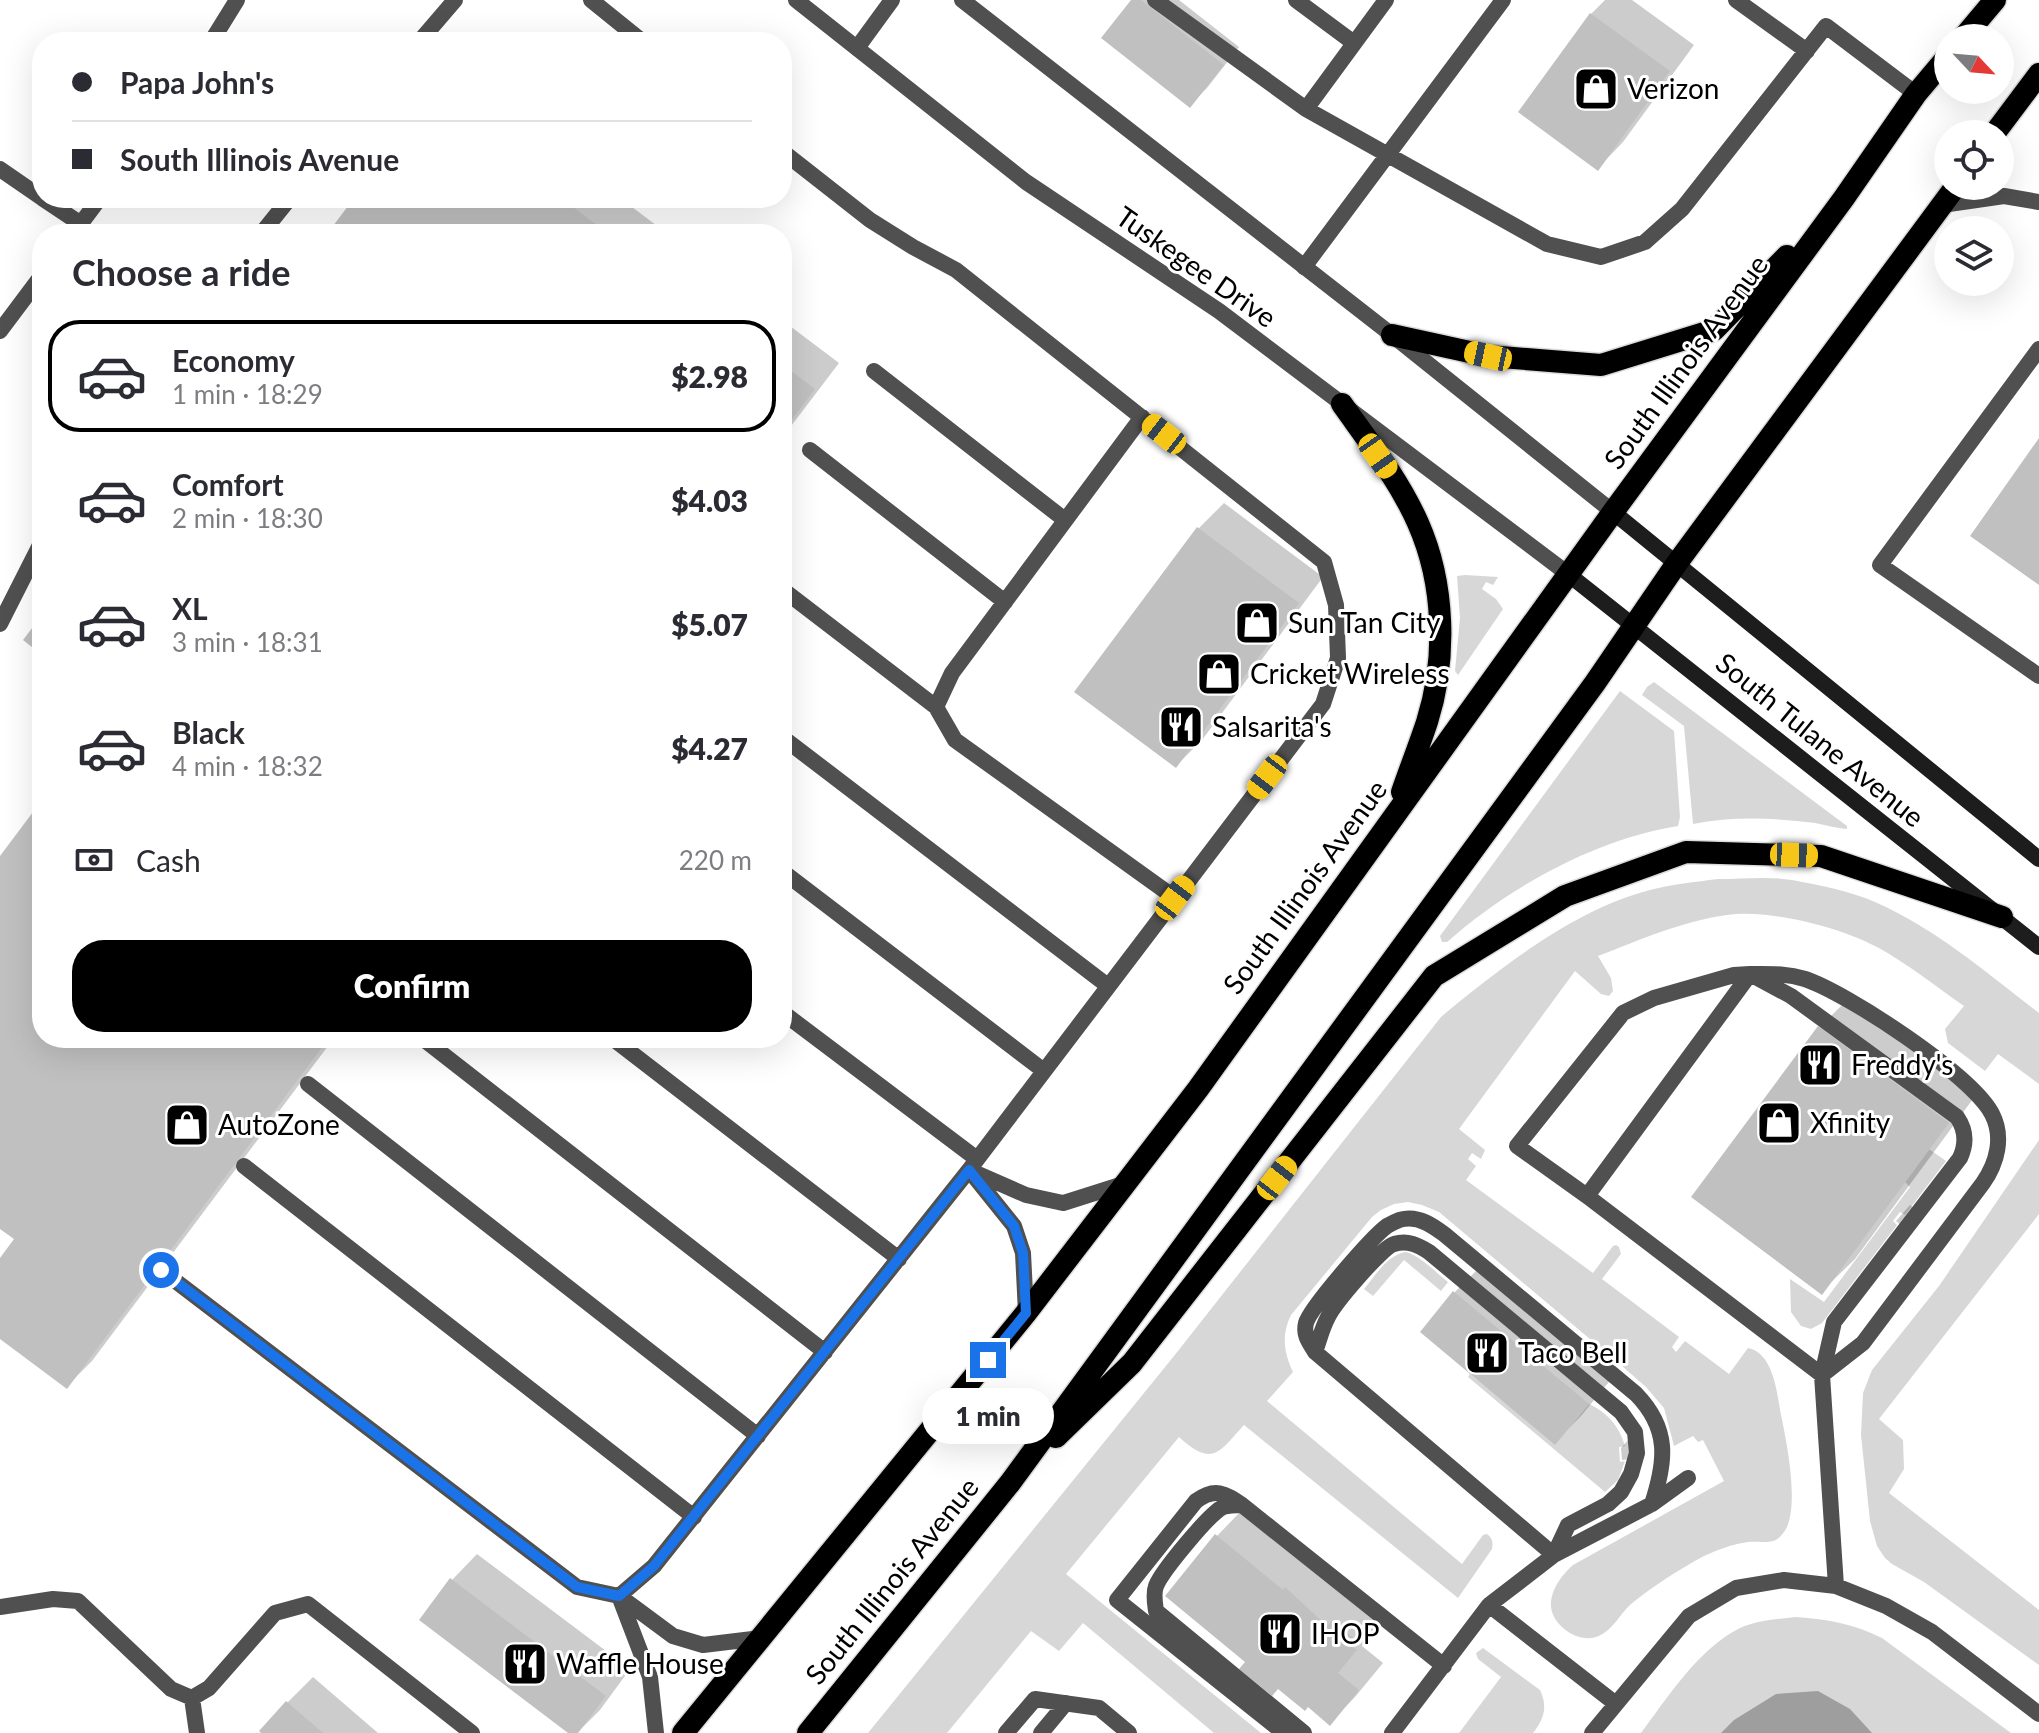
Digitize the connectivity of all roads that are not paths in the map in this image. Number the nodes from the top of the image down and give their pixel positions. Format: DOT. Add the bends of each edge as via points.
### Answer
graph roads {
  1 [pos="237,0"];
  2 [pos="455,0"];
  3 [pos="591,0"];
  4 [pos="796,0"];
  5 [pos="892,0"];
  6 [pos="962,0"];
  7 [pos="1155,0"];
  8 [pos="1296,0"];
  9 [pos="1386,0"];
  10 [pos="1503,0"];
  11 [pos="1736,0"];
  12 [pos="1995,0"];
  13 [pos="1975,24"];
  14 [pos="217,32"];
  15 [pos="428,32"];
  16 [pos="631,32"];
  17 [pos="1354,43"];
  18 [pos="857,48"];
  19 [pos="1807,51"];
  20 [pos="1934,73"];
  21 [pos="2038,83"];
  22 [pos="1916,94"];
  23 [pos="1306,109"];
  24 [pos="2006,120"];
  25 [pos="1388,155"];
  26 [pos="792,159"];
  27 [pos="0,169"];
  28 [pos="32,191"];
  29 [pos="1844,198"];
  30 [pos="1946,200"];
  31 [pos="2039,202"];
  32 [pos="1942,205"];
  33 [pos="53,208"];
  34 [pos="282,208"];
  35 [pos="71,224"];
  36 [pos="269,224"];
  37 [pos="1304,267"];
  38 [pos="32,288"];
  39 [pos="0,331"];
  40 [pos="1392,335"];
  41 [pos="2039,349"];
  42 [pos="874,371"];
  43 [pos="1342,404"];
  44 [pos="1142,417"];
  45 [pos="810,450"];
  46 [pos="1613,512"];
  47 [pos="1065,520"];
  48 [pos="32,561"];
  49 [pos="1677,563"];
  50 [pos="1568,574"];
  51 [pos="792,597"];
  52 [pos="1005,602"];
  53 [pos="0,624"];
  54 [pos="1634,625"];
  55 [pos="2039,676"];
  56 [pos="936,707"];
  57 [pos="792,745"];
  58 [pos="1393,815"];
  59 [pos="2039,859"];
  60 [pos="792,879"];
  61 [pos="1175,898"];
  62 [pos="2002,917"];
  63 [pos="2039,947"];
  64 [pos="1750,974"];
  65 [pos="1108,986"];
  66 [pos="792,1020"];
  67 [pos="435,1048"];
  68 [pos="625,1048"];
  69 [pos="1044,1071"];
  70 [pos="308,1084"];
  71 [pos="973,1165"];
  72 [pos="244,1166"];
  73 [pos="1126,1183"];
  74 [pos="1587,1196"];
  75 [pos="899,1259"];
  76 [pos="161,1270"];
  77 [pos="1026,1313"];
  78 [pos="825,1352"];
  79 [pos="1315,1352"];
  80 [pos="1822,1375"];
  81 [pos="758,1436"];
  82 [pos="1688,1478"];
  83 [pos="1010,1483"];
  84 [pos="1652,1504"];
  85 [pos="1242,1505"];
  86 [pos="694,1517"];
  87 [pos="1554,1555"];
  88 [pos="1836,1586"];
  89 [pos="619,1596"];
  90 [pos="1489,1605"];
  91 [pos="0,1607"];
  92 [pos="761,1638"];
  93 [pos="1444,1666"];
  94 [pos="192,1698"];
  95 [pos="1066,1703"];
  96 [pos="1616,1704"];
  97 [pos="2039,1714"];
  98 [pos="197,1733"];
  99 [pos="472,1733"];
  100 [pos="656,1733"];
  101 [pos="683,1733"];
  102 [pos="808,1733"];
  103 [pos="1006,1733"];
  104 [pos="1041,1733"];
  105 [pos="1129,1733"];
  106 [pos="1284,1733"];
  107 [pos="1304,1733"];
  108 [pos="1392,1733"];
  109 [pos="1592,1733"];
  1 -- 14 [label="street"];
  2 -- 15 [label="street"];
  3 -- 16 [label="street"];
  4 -- 18 [label="street, Tuskegee Drive"];
  5 -- 18 [label="street"];
  6 -- 37 [label="street"];
  7 -- 23 [label="street"];
  8 -- 17 [label="street"];
  9 -- 17 [label="street"];
  10 -- 25 [label="street"];
  11 -- 19 [label="street"];
  12 -- 13 [label="highway"];
  17 -- 23 [label="street"];
  18 -- 43 [label="street, Tuskegee Drive" via="1026,182 1219,311"];
  19 -- 22 [label="street" via="1826,26"];
  19 -- 25 [label="street" via="1682,209 1645,242 1601,257 1547,244"];
  20 -- 22 [label="highway, South Illinois Avenue"];
  21 -- 24 [label="highway"];
  22 -- 29 [label="highway, South Illinois Avenue"];
  23 -- 25 [label="street"];
  25 -- 37 [label="street"];
  26 -- 44 [label="street" via="870,220 956,270"];
  27 -- 28 [label="street"];
  29 -- 40 [label="highway" via="1714,330 1601,365 1488,356"];
  29 -- 46 [label="highway, South Illinois Avenue"];
  30 -- 32 [label="highway, South Illinois Avenue"];
  31 -- 32 [label="street" via="2004,196"];
  32 -- 49 [label="highway, South Illinois Avenue"];
  33 -- 35 [label="street"];
  34 -- 36 [label="street"];
  37 -- 40 [label="street"];
  38 -- 39 [label="street"];
  40 -- 46 [label="street"];
  41 -- 55 [label="street" via="1880,565"];
  42 -- 47 [label="street"];
  43 -- 50 [label="street, Tuskegee Drive"];
  43 -- 58 [label="highway" via="1396,481 1419,525 1441,622 1438,675 1427,720"];
  44 -- 47 [label="street"];
  44 -- 61 [label="street" via="1324,562 1336,605 1338,658 1323,704"];
  45 -- 52 [label="street"];
  46 -- 49 [label="main road, South Tulane Avenue"];
  46 -- 50 [label="highway, South Illinois Avenue"];
  47 -- 52 [label="street"];
  48 -- 53 [label="street"];
  49 -- 54 [label="highway, South Illinois Avenue"];
  49 -- 59 [label="main road, South Tulane Avenue"];
  50 -- 54 [label="main road, South Tulane Avenue"];
  50 -- 58 [label="highway, South Illinois Avenue"];
  51 -- 56 [label="street"];
  52 -- 56 [label="street" via="952,673"];
  54 -- 62 [label="main road, South Tulane Avenue"];
  54 -- 83 [label="highway, South Illinois Avenue"];
  56 -- 61 [label="street" via="955,740"];
  57 -- 65 [label="street"];
  58 -- 73 [label="highway, South Illinois Avenue"];
  60 -- 69 [label="street"];
  61 -- 65 [label="street"];
  62 -- 63 [label="main road, South Tulane Avenue"];
  62 -- 83 [label="highway" via="1821,856 1686,852 1565,896 1434,976 1132,1363"];
  64 -- 74 [label="street"];
  64 -- 74 [label="street" via="1654,998 1623,1013 1517,1146"];
  64 -- 80 [label="street" via="1823,1018 1957,1117 1964,1132 1960,1158 1834,1322"];
  64 -- 80 [label="street" via="1786,974 1823,986 1902,1035 1976,1093 1997,1130 1998,1150 1983,1183 1863,1343"];
  65 -- 69 [label="street"];
  66 -- 71 [label="street"];
  67 -- 78 [label="street"];
  68 -- 75 [label="street"];
  69 -- 71 [label="street"];
  70 -- 81 [label="street"];
  71 -- 73 [label="street" via="1026,1195 1063,1203"];
  71 -- 75 [label="street"];
  71 -- 77 [label="street" via="1014,1226 1023,1253"];
  72 -- 86 [label="street"];
  73 -- 77 [label="highway, South Illinois Avenue"];
  74 -- 80 [label="street"];
  75 -- 78 [label="street"];
  76 -- 89 [label="street" via="577,1587"];
  77 -- 92 [label="highway, South Illinois Avenue"];
  78 -- 81 [label="street"];
  79 -- 84 [label="street" via="1305,1335 1306,1321 1320,1300 1388,1226 1403,1218 1418,1219 1649,1408 1663,1459"];
  79 -- 87 [label="street"];
  79 -- 87 [label="street" via="1328,1315 1380,1253 1390,1244 1406,1242 1429,1252 1621,1412 1635,1432 1631,1474 1608,1504 1568,1525"];
  80 -- 88 [label="street"];
  81 -- 86 [label="street"];
  82 -- 84 [label="street"];
  83 -- 102 [label="highway, South Illinois Avenue"];
  84 -- 87 [label="street"];
  85 -- 93 [label="street"];
  85 -- 106 [label="street" via="1216,1492 1205,1494 1117,1600"];
  85 -- 107 [label="street" via="1226,1506 1194,1535 1157,1585 1156,1611"];
  86 -- 89 [label="street" via="654,1566"];
  87 -- 90 [label="street"];
  88 -- 96 [label="street" via="1784,1580 1736,1588 1689,1616"];
  88 -- 97 [label="street" via="1932,1632"];
  89 -- 92 [label="street" via="673,1636 703,1645"];
  89 -- 100 [label="street" via="650,1677"];
  90 -- 93 [label="street"];
  90 -- 96 [label="street"];
  91 -- 94 [label="street" via="78,1601 171,1689"];
  92 -- 101 [label="highway, South Illinois Avenue"];
  93 -- 108 [label="street"];
  94 -- 98 [label="street"];
  94 -- 99 [label="street" via="209,1688 275,1613 308,1604"];
  95 -- 103 [label="street" via="1035,1699"];
  95 -- 104 [label="street"];
  95 -- 105 [label="street" via="1099,1708"];
  96 -- 109 [label="street"];
}
